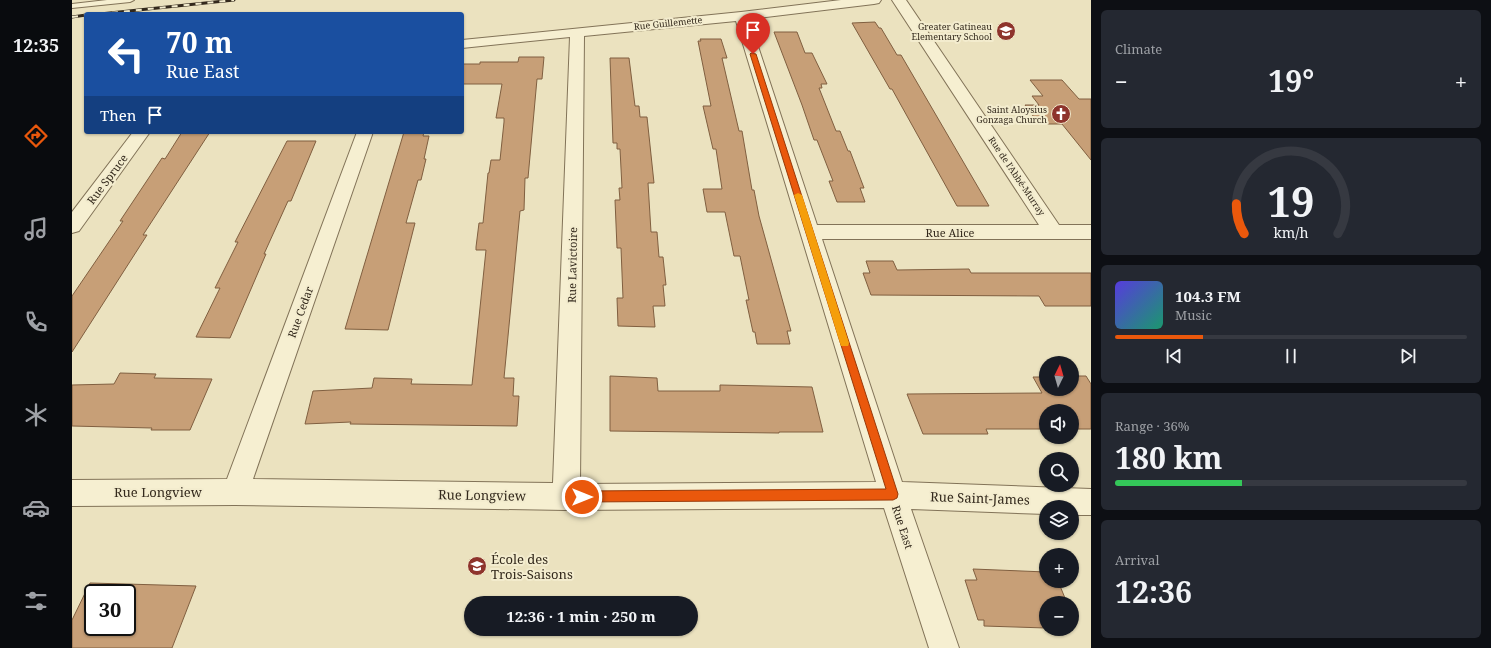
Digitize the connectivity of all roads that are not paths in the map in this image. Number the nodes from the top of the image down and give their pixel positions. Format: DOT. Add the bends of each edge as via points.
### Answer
graph roads {
  1 [pos="130,0"];
  2 [pos="874,0"];
  3 [pos="899,0"];
  4 [pos="72,6"];
  5 [pos="741,16"];
  6 [pos="577,33"];
  7 [pos="464,44"];
  8 [pos="141,134"];
  9 [pos="364,134"];
  10 [pos="72,226"];
  11 [pos="809,232"];
  12 [pos="1054,232"];
  13 [pos="1091,232"];
  14 [pos="235,492"];
  15 [pos="72,493"];
  16 [pos="893,494"];
  17 [pos="566,497"];
  18 [pos="1091,502"];
  19 [pos="944,648"];
  1 -- 4 [label="lane"];
  2 -- 5 [label="street, Rue Guillemette"];
  3 -- 12 [label="street, Rue de l'Abbé-Murray"];
  5 -- 6 [label="street, Rue Guillemette"];
  5 -- 11 [label="street, Rue East"];
  6 -- 7 [label="street, Rue Guillemette"];
  6 -- 17 [label="street, Rue Lavictoire"];
  8 -- 10 [label="street, Rue Spruce"];
  9 -- 14 [label="street, Rue Cedar"];
  11 -- 12 [label="street, Rue Alice"];
  11 -- 16 [label="street, Rue East"];
  12 -- 13 [label="street, Rue Alice"];
  14 -- 15 [label="street, Rue Longview"];
  14 -- 17 [label="street, Rue Longview"];
  16 -- 17 [label="street, Rue Longview"];
  16 -- 18 [label="street, Rue Saint-James"];
  16 -- 19 [label="street, Rue East"];
}
